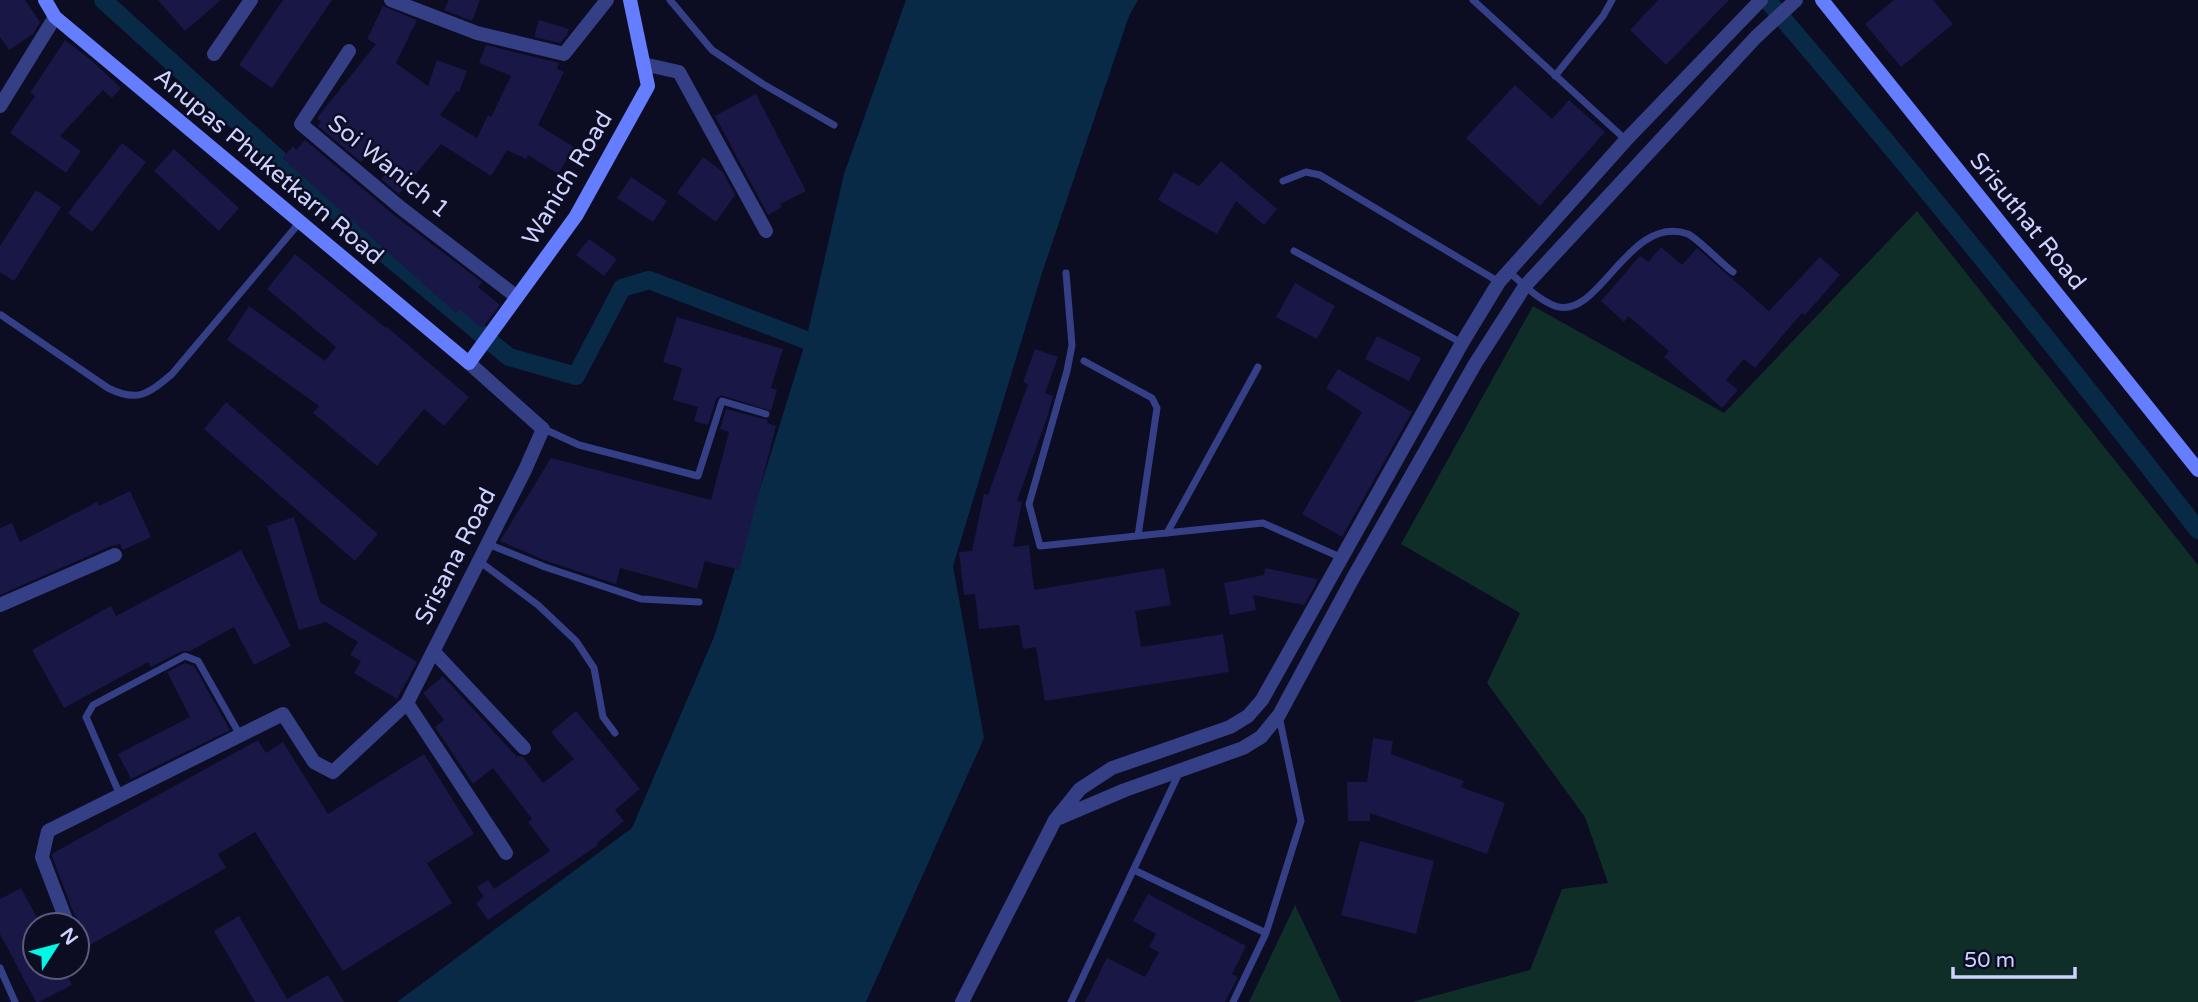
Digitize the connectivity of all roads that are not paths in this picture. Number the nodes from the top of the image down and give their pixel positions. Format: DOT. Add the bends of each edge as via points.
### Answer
graph roads {
  1 [pos="45,0"];
  2 [pos="251,0"];
  3 [pos="391,0"];
  4 [pos="607,0"];
  5 [pos="630,0"];
  6 [pos="670,0"];
  7 [pos="1473,0"];
  8 [pos="1612,0"];
  9 [pos="1761,0"];
  10 [pos="1822,0"];
  11 [pos="1794,1"];
  12 [pos="55,17"];
  13 [pos="349,51"];
  14 [pos="214,54"];
  15 [pos="643,64"];
  16 [pos="1555,76"];
  17 [pos="0,106"];
  18 [pos="834,125"];
  19 [pos="1626,140"];
  20 [pos="1283,181"];
  21 [pos="300,222"];
  22 [pos="766,231"];
  23 [pos="1294,251"];
  24 [pos="1733,272"];
  25 [pos="1066,273"];
  26 [pos="1504,276"];
  27 [pos="1525,286"];
  28 [pos="517,297"];
  29 [pos="1,315"];
  30 [pos="1462,343"];
  31 [pos="1084,361"];
  32 [pos="469,363"];
  33 [pos="1258,367"];
  34 [pos="766,414"];
  35 [pos="543,429"];
  36 [pos="2198,470"];
  37 [pos="1167,533"];
  38 [pos="1138,536"];
  39 [pos="487,543"];
  40 [pos="115,555"];
  41 [pos="1340,557"];
  42 [pos="478,561"];
  43 [pos="699,602"];
  44 [pos="0,605"];
  45 [pos="433,651"];
  46 [pos="407,703"];
  47 [pos="1279,715"];
  48 [pos="615,733"];
  49 [pos="240,736"];
  50 [pos="524,748"];
  51 [pos="1180,771"];
  52 [pos="120,795"];
  53 [pos="1055,820"];
  54 [pos="506,853"];
  55 [pos="1134,870"];
  56 [pos="63,911"];
  57 [pos="1266,933"];
  58 [pos="0,968"];
  59 [pos="15,1002"];
  60 [pos="962,1002"];
  61 [pos="1071,1002"];
  62 [pos="1233,1002"];
  1 -- 12 [label="street, Anupas Phuketkarn Road"];
  2 -- 14 [label="street"];
  3 -- 4 [label="street" via="477,33 564,54"];
  5 -- 15 [label="street, Wanich Road"];
  6 -- 18 [label="lane" via="712,50"];
  7 -- 16 [label="lane"];
  8 -- 16 [label="lane"];
  9 -- 19 [label="street"];
  10 -- 36 [label="street, Srisuthat Road"];
  11 -- 27 [label="street"];
  12 -- 17 [label="street"];
  12 -- 21 [label="street, Anupas Phuketkarn Road"];
  13 -- 28 [label="street, Soi Wanich 1" via="301,124"];
  15 -- 22 [label="street" via="679,72"];
  15 -- 28 [label="street, Wanich Road" via="648,86 576,216"];
  16 -- 19 [label="lane"];
  19 -- 26 [label="street"];
  20 -- 26 [label="lane" via="1306,172 1320,175"];
  21 -- 29 [label="lane" via="172,374 139,395 125,396 108,388"];
  21 -- 32 [label="street, Anupas Phuketkarn Road"];
  23 -- 30 [label="lane"];
  24 -- 27 [label="lane" via="1690,235 1672,232 1652,237 1633,250 1578,305 1558,307"];
  25 -- 38 [label="lane" via="1072,345 1029,504 1040,547"];
  26 -- 27 [label="lane"];
  26 -- 30 [label="street"];
  27 -- 47 [label="street" via="1475,364"];
  28 -- 32 [label="street, Wanich Road"];
  30 -- 41 [label="street"];
  31 -- 38 [label="lane" via="1152,398 1157,408"];
  32 -- 35 [label="street"];
  33 -- 37 [label="lane"];
  34 -- 35 [label="lane" via="722,401 698,476 579,444"];
  35 -- 39 [label="street, Srisana Road"];
  37 -- 38 [label="lane"];
  37 -- 41 [label="lane" via="1262,523"];
  39 -- 42 [label="street, Srisana Road"];
  39 -- 43 [label="lane" via="641,599"];
  40 -- 44 [label="street"];
  41 -- 53 [label="street" via="1262,700 1248,716 1230,727 1112,768 1080,789"];
  42 -- 45 [label="street, Srisana Road"];
  42 -- 48 [label="lane" via="538,605 576,641 594,668 603,717"];
  45 -- 46 [label="street, Srisana Road"];
  45 -- 50 [label="street"];
  46 -- 49 [label="street" via="333,772 314,762 283,714"];
  46 -- 54 [label="street"];
  47 -- 51 [label="street" via="1261,737 1243,748"];
  47 -- 57 [label="lane" via="1301,821"];
  49 -- 52 [label="street"];
  49 -- 52 [label="lane" via="198,661 184,656 93,705 86,717"];
  51 -- 53 [label="street"];
  51 -- 55 [label="lane"];
  52 -- 56 [label="street" via="48,831 42,857"];
  53 -- 60 [label="street"];
  55 -- 57 [label="lane"];
  55 -- 61 [label="lane"];
  57 -- 62 [label="lane"];
  58 -- 59 [label="lane"];
}
